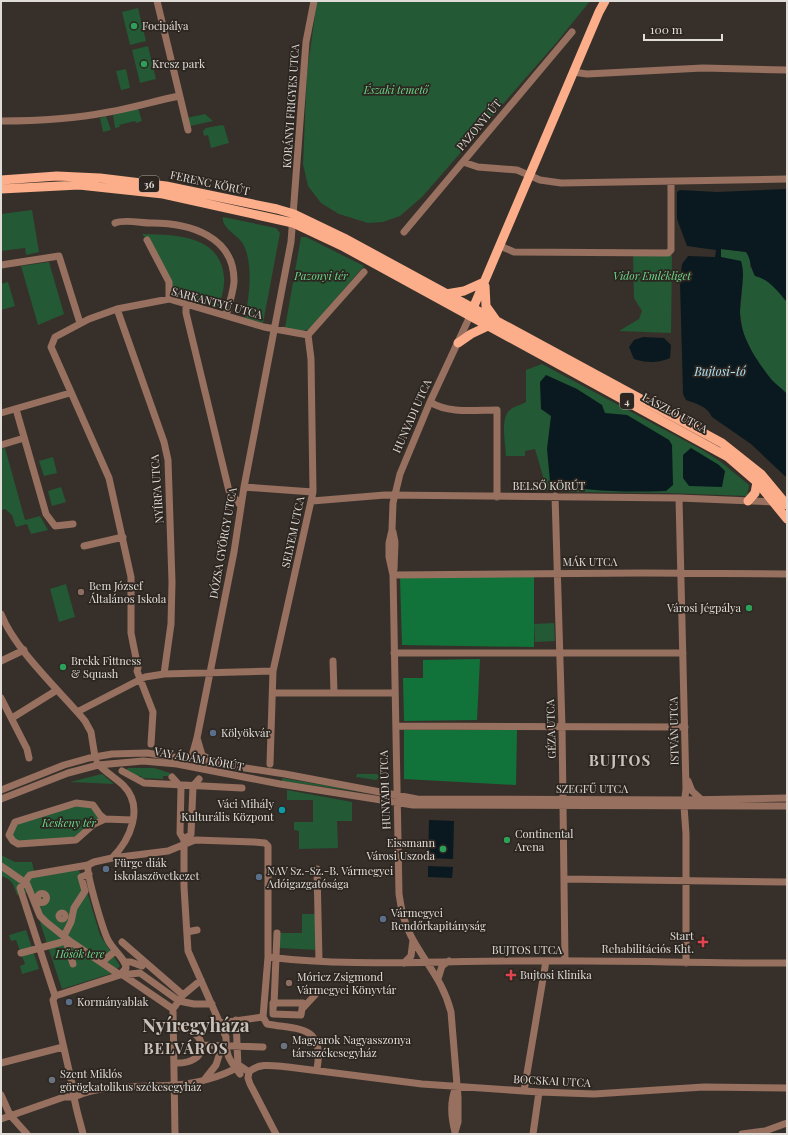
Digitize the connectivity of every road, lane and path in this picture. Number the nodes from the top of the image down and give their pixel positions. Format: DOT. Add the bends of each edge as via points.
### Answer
graph roads {
  1 [pos="157,1"];
  2 [pos="314,1"];
  3 [pos="605,1"];
  4 [pos="572,32"];
  5 [pos="787,70"];
  6 [pos="573,72"];
  7 [pos="178,96"];
  8 [pos="1,121"];
  9 [pos="188,130"];
  10 [pos="463,162"];
  11 [pos="529,175"];
  12 [pos="787,179"];
  13 [pos="1,180"];
  14 [pos="671,182"];
  15 [pos="1,190"];
  16 [pos="293,218"];
  17 [pos="115,223"];
  18 [pos="404,232"];
  19 [pos="146,240"];
  20 [pos="500,246"];
  21 [pos="1,266"];
  22 [pos="364,272"];
  23 [pos="485,282"];
  24 [pos="446,294"];
  25 [pos="169,299"];
  26 [pos="186,303"];
  27 [pos="118,310"];
  28 [pos="472,312"];
  29 [pos="226,316"];
  30 [pos="498,322"];
  31 [pos="80,323"];
  32 [pos="488,326"];
  33 [pos="275,329"];
  34 [pos="308,336"];
  35 [pos="458,343"];
  36 [pos="70,393"];
  37 [pos="430,402"];
  38 [pos="16,410"];
  39 [pos="1,413"];
  40 [pos="681,426"];
  41 [pos="700,436"];
  42 [pos="24,438"];
  43 [pos="1,445"];
  44 [pos="757,482"];
  45 [pos="244,486"];
  46 [pos="313,492"];
  47 [pos="395,495"];
  48 [pos="555,496"];
  49 [pos="497,497"];
  50 [pos="680,498"];
  51 [pos="312,501"];
  52 [pos="748,501"];
  53 [pos="773,502"];
  54 [pos="786,503"];
  55 [pos="241,506"];
  56 [pos="787,520"];
  57 [pos="73,524"];
  58 [pos="123,537"];
  59 [pos="84,546"];
  60 [pos="558,574"];
  61 [pos="682,574"];
  62 [pos="787,574"];
  63 [pos="393,575"];
  64 [pos="1,614"];
  65 [pos="24,650"];
  66 [pos="559,652"];
  67 [pos="394,653"];
  68 [pos="683,653"];
  69 [pos="1,660"];
  70 [pos="333,660"];
  71 [pos="273,671"];
  72 [pos="209,673"];
  73 [pos="164,674"];
  74 [pos="140,679"];
  75 [pos="57,690"];
  76 [pos="274,693"];
  77 [pos="334,693"];
  78 [pos="395,693"];
  79 [pos="1,698"];
  80 [pos="78,712"];
  81 [pos="12,718"];
  82 [pos="396,726"];
  83 [pos="562,726"];
  84 [pos="685,727"];
  85 [pos="197,738"];
  86 [pos="151,744"];
  87 [pos="29,758"];
  88 [pos="94,760"];
  89 [pos="128,762"];
  90 [pos="190,764"];
  91 [pos="270,764"];
  92 [pos="218,765"];
  93 [pos="122,771"];
  94 [pos="686,776"];
  95 [pos="172,777"];
  96 [pos="30,778"];
  97 [pos="199,779"];
  98 [pos="178,785"];
  99 [pos="1,786"];
  100 [pos="123,786"];
  101 [pos="193,786"];
  102 [pos="242,788"];
  103 [pos="1,790"];
  104 [pos="397,795"];
  105 [pos="1,798"];
  106 [pos="787,798"];
  107 [pos="702,800"];
  108 [pos="564,803"];
  109 [pos="684,803"];
  110 [pos="397,804"];
  111 [pos="787,806"];
  112 [pos="105,819"];
  113 [pos="132,820"];
  114 [pos="184,842"];
  115 [pos="123,845"];
  116 [pos="132,856"];
  117 [pos="112,858"];
  118 [pos="88,865"];
  119 [pos="1,866"];
  120 [pos="317,869"];
  121 [pos="89,874"];
  122 [pos="564,879"];
  123 [pos="686,882"];
  124 [pos="787,882"];
  125 [pos="21,885"];
  126 [pos="71,922"];
  127 [pos="51,925"];
  128 [pos="179,930"];
  129 [pos="197,930"];
  130 [pos="187,931"];
  131 [pos="277,933"];
  132 [pos="67,940"];
  133 [pos="413,940"];
  134 [pos="122,942"];
  135 [pos="39,947"];
  136 [pos="114,952"];
  137 [pos="21,953"];
  138 [pos="268,957"];
  139 [pos="277,958"];
  140 [pos="565,960"];
  141 [pos="319,961"];
  142 [pos="451,961"];
  143 [pos="546,961"];
  144 [pos="102,962"];
  145 [pos="125,962"];
  146 [pos="404,963"];
  147 [pos="428,963"];
  148 [pos="686,963"];
  149 [pos="787,963"];
  150 [pos="74,964"];
  151 [pos="142,966"];
  152 [pos="122,975"];
  153 [pos="438,978"];
  154 [pos="201,980"];
  155 [pos="315,995"];
  156 [pos="55,996"];
  157 [pos="181,998"];
  158 [pos="212,1004"];
  159 [pos="274,1004"];
  160 [pos="290,1006"];
  161 [pos="303,1008"];
  162 [pos="174,1009"];
  163 [pos="288,1014"];
  164 [pos="263,1017"];
  165 [pos="236,1020"];
  166 [pos="219,1021"];
  167 [pos="174,1026"];
  168 [pos="201,1045"];
  169 [pos="224,1046"];
  170 [pos="63,1047"];
  171 [pos="236,1047"];
  172 [pos="263,1047"];
  173 [pos="1,1063"];
  174 [pos="174,1063"];
  175 [pos="317,1069"];
  176 [pos="238,1070"];
  177 [pos="249,1072"];
  178 [pos="205,1079"];
  179 [pos="174,1085"];
  180 [pos="456,1087"];
  181 [pos="73,1088"];
  182 [pos="787,1088"];
  183 [pos="524,1091"];
  184 [pos="539,1092"];
  185 [pos="81,1094"];
  186 [pos="1,1095"];
  187 [pos="74,1098"];
  188 [pos="1,1112"];
  189 [pos="10,1115"];
  190 [pos="1,1119"];
  191 [pos="787,1123"];
  192 [pos="765,1132"];
  193 [pos="83,1133"];
  194 [pos="455,1133"];
  195 [pos="27,1134"];
  196 [pos="175,1134"];
  197 [pos="276,1134"];
  198 [pos="533,1134"];
  199 [pos="742,1134"];
  1 -- 7 [label="street"];
  2 -- 16 [label="street, KORÁNYI FRIGYES UTCA" via="306,42"];
  3 -- 6 [label="main road, 4"];
  4 -- 10 [label="street, PAZONYI ÚT"];
  5 -- 6 [label="street" via="702,68 587,74"];
  6 -- 11 [label="main road, 4"];
  7 -- 8 [label="street" via="76,117"];
  7 -- 9 [label="street"];
  10 -- 11 [label="street" via="478,167 517,170"];
  10 -- 18 [label="street, PAZONYI ÚT"];
  11 -- 14 [label="street" via="540,180 560,183"];
  11 -- 20 [label="main road, 4"];
  12 -- 14 [label="street"];
  13 -- 16 [label="main road, FERENC KÖRÚT / 36" via="57,176 166,186"];
  14 -- 20 [label="street" via="671,250 668,253 514,252"];
  15 -- 16 [label="main road, FERENC KÖRÚT / 36" via="57,185 120,188"];
  16 -- 24 [label="main road, 36" via="344,238"];
  16 -- 28 [label="main road, 36"];
  16 -- 33 [label="street"];
  17 -- 29 [label="street" via="182,225 211,236 227,254 231,264 234,282"];
  19 -- 25 [label="street" via="169,282"];
  20 -- 23 [label="main road, 4"];
  21 -- 31 [label="street" via="59,256"];
  22 -- 34 [label="street"];
  23 -- 24 [label="main road" via="464,291"];
  23 -- 28 [label="main road, HUNYADI UTCA / 4"];
  23 -- 30 [label="main road, 4" via="486,306"];
  24 -- 28 [label="main road, 36"];
  25 -- 26 [label="street, SARKANTYÚ UTCA"];
  25 -- 27 [label="street, SARKANTYÚ UTCA"];
  26 -- 29 [label="street, SARKANTYÚ UTCA"];
  26 -- 55 [label="street" via="186,313 229,492"];
  27 -- 31 [label="street, SARKANTYÚ UTCA"];
  27 -- 73 [label="street, NYÍRFA UTCA" via="168,460 172,582 171,624"];
  28 -- 30 [label="main road, LÁSZLÓ UTCA"];
  28 -- 32 [label="main road, LÁSZLÓ UTCA / 4"];
  28 -- 35 [label="street, HUNYADI UTCA"];
  29 -- 33 [label="street, SARKANTYÚ UTCA"];
  30 -- 40 [label="main road, LÁSZLÓ UTCA / 4" via="579,364"];
  31 -- 36 [label="street, SARKANTYÚ UTCA" via="55,337 51,347"];
  32 -- 35 [label="main road"];
  32 -- 40 [label="main road, LÁSZLÓ UTCA / 4"];
  33 -- 34 [label="street"];
  33 -- 45 [label="street, DÓZSA GYÖRGY UTCA"];
  34 -- 46 [label="street, SELYEM UTCA" via="311,359"];
  35 -- 37 [label="street, HUNYADI UTCA"];
  36 -- 38 [label="street"];
  36 -- 58 [label="street, SARKANTYÚ UTCA" via="109,478"];
  37 -- 47 [label="street, HUNYADI UTCA" via="400,474"];
  37 -- 49 [label="street" via="447,409 497,410"];
  38 -- 39 [label="street"];
  38 -- 42 [label="street"];
  40 -- 41 [label="main road, LÁSZLÓ UTCA / 4"];
  41 -- 44 [label="main road, LÁSZLÓ UTCA / 4"];
  41 -- 54 [label="main road, LÁSZLÓ UTCA / 4" via="722,442 750,464"];
  42 -- 43 [label="street"];
  42 -- 57 [label="street" via="46,514 51,523 60,527"];
  44 -- 52 [label="main road" via="755,493"];
  44 -- 53 [label="main road, LÁSZLÓ UTCA / 4"];
  45 -- 46 [label="street"];
  45 -- 55 [label="street, DÓZSA GYÖRGY UTCA"];
  46 -- 51 [label="street, SELYEM UTCA"];
  47 -- 49 [label="street, BELSŐ KÖRÚT"];
  47 -- 51 [label="street, BELSŐ KÖRÚT"];
  47 -- 63 [label="street, HUNYADI UTCA" via="389,543"];
  48 -- 49 [label="street, BELSŐ KÖRÚT"];
  48 -- 50 [label="street, BELSŐ KÖRÚT"];
  48 -- 60 [label="street, GÉZA UTCA"];
  50 -- 52 [label="street, BELSŐ KÖRÚT"];
  50 -- 61 [label="street, ISTVÁN UTCA"];
  51 -- 71 [label="street, SELYEM UTCA"];
  52 -- 53 [label="street, BELSŐ KÖRÚT"];
  53 -- 54 [label="street, BELSŐ KÖRÚT"];
  53 -- 56 [label="main road, LÁSZLÓ UTCA / 4"];
  55 -- 72 [label="street, DÓZSA GYÖRGY UTCA"];
  58 -- 59 [label="street"];
  58 -- 74 [label="street, SARKANTYÚ UTCA" via="131,578 130,633"];
  60 -- 61 [label="street, MÁK UTCA"];
  60 -- 63 [label="street, MÁK UTCA"];
  60 -- 66 [label="street, GÉZA UTCA"];
  61 -- 62 [label="street, MÁK UTCA"];
  61 -- 68 [label="street, ISTVÁN UTCA"];
  63 -- 67 [label="street, HUNYADI UTCA"];
  64 -- 65 [label="street" via="9,632"];
  65 -- 69 [label="street"];
  65 -- 75 [label="street"];
  66 -- 67 [label="street"];
  66 -- 68 [label="street"];
  66 -- 83 [label="street, GÉZA UTCA"];
  67 -- 78 [label="street, HUNYADI UTCA"];
  68 -- 84 [label="street, ISTVÁN UTCA"];
  70 -- 77 [label="street"];
  71 -- 72 [label="street"];
  71 -- 76 [label="street, SELYEM UTCA"];
  72 -- 73 [label="street"];
  72 -- 85 [label="street, DÓZSA GYÖRGY UTCA"];
  73 -- 74 [label="street"];
  74 -- 80 [label="street"];
  74 -- 86 [label="street, SARKANTYÚ UTCA" via="154,712"];
  75 -- 80 [label="street"];
  75 -- 81 [label="street"];
  76 -- 77 [label="street"];
  76 -- 91 [label="street, SELYEM UTCA"];
  77 -- 78 [label="street"];
  78 -- 82 [label="street, HUNYADI UTCA"];
  79 -- 81 [label="street"];
  80 -- 88 [label="street" via="91,732"];
  81 -- 87 [label="street"];
  82 -- 83 [label="street"];
  82 -- 104 [label="street, HUNYADI UTCA"];
  83 -- 84 [label="street"];
  83 -- 108 [label="street, GÉZA UTCA"];
  84 -- 94 [label="street, ISTVÁN UTCA"];
  85 -- 90 [label="street, DÓZSA GYÖRGY UTCA"];
  85 -- 92 [label="street" via="202,754"];
  88 -- 89 [label="street, VAY ÁDÁM KÖRÚT"];
  88 -- 90 [label="street, VAY ÁDÁM KÖRÚT" via="112,754 147,753"];
  88 -- 96 [label="street, VAY ÁDÁM KÖRÚT" via="64,765"];
  88 -- 100 [label="street"];
  88 -- 105 [label="street, VAY ÁDÁM KÖRÚT" via="68,773"];
  89 -- 90 [label="street, VAY ÁDÁM KÖRÚT"];
  89 -- 93 [label="street"];
  90 -- 92 [label="street, VAY ÁDÁM KÖRÚT"];
  90 -- 110 [label="street, VAY ÁDÁM KÖRÚT"];
  92 -- 104 [label="street, VAY ÁDÁM KÖRÚT" via="285,774"];
  93 -- 98 [label="street" via="144,783"];
  93 -- 100 [label="street" via="120,775"];
  94 -- 107 [label="street" via="692,791"];
  94 -- 109 [label="street, ISTVÁN UTCA"];
  95 -- 98 [label="street"];
  96 -- 99 [label="street" via="16,779"];
  96 -- 103 [label="street, VAY ÁDÁM KÖRÚT"];
  97 -- 101 [label="street"];
  98 -- 101 [label="street"];
  98 -- 114 [label="street" via="181,788 180,833"];
  100 -- 113 [label="street" via="130,794 134,805"];
  101 -- 102 [label="street"];
  101 -- 114 [label="street" via="191,834"];
  104 -- 108 [label="street, SZEGFŰ UTCA" via="417,799"];
  104 -- 110 [label="street, HUNYADI UTCA"];
  106 -- 107 [label="street, SZEGFŰ UTCA"];
  107 -- 109 [label="street, SZEGFŰ UTCA"];
  108 -- 109 [label="street, SZEGFŰ UTCA"];
  108 -- 110 [label="street, SZEGFŰ UTCA"];
  108 -- 122 [label="street, GÉZA UTCA"];
  109 -- 111 [label="street, SZEGFŰ UTCA"];
  109 -- 123 [label="street, ISTVÁN UTCA"];
  110 -- 133 [label="street, HUNYADI UTCA" via="399,894 404,919"];
  112 -- 112 [label="street" via="93,805 76,803 15,822 9,835 13,842 18,844 76,840 94,824"];
  112 -- 113 [label="street"];
  113 -- 115 [label="street" via="132,830"];
  114 -- 116 [label="street" via="168,850"];
  114 -- 130 [label="street"];
  114 -- 138 [label="street" via="254,842 265,843 268,846"];
  115 -- 116 [label="street" via="126,854"];
  115 -- 117 [label="street"];
  116 -- 117 [label="street"];
  117 -- 118 [label="street"];
  118 -- 121 [label="street"];
  118 -- 125 [label="street" via="30,875"];
  119 -- 125 [label="street"];
  120 -- 141 [label="street"];
  121 -- 126 [label="street" via="81,877 85,891 74,908"];
  121 -- 136 [label="street" via="105,933"];
  122 -- 123 [label="street"];
  122 -- 140 [label="street, GÉZA UTCA"];
  123 -- 124 [label="street"];
  123 -- 148 [label="street, ISTVÁN UTCA"];
  125 -- 127 [label="street" via="27,884 36,900 40,916"];
  125 -- 135 [label="street"];
  126 -- 127 [label="street" via="62,917"];
  126 -- 132 [label="street"];
  127 -- 132 [label="street"];
  128 -- 130 [label="street"];
  129 -- 130 [label="street"];
  130 -- 154 [label="street" via="190,958"];
  131 -- 139 [label="street"];
  132 -- 135 [label="street"];
  132 -- 144 [label="street"];
  132 -- 150 [label="street"];
  133 -- 146 [label="street" via="411,956"];
  133 -- 147 [label="street, HUNYADI UTCA"];
  134 -- 157 [label="street"];
  135 -- 137 [label="street"];
  135 -- 156 [label="street"];
  136 -- 144 [label="street"];
  136 -- 145 [label="street"];
  138 -- 139 [label="street, BUJTOS UTCA"];
  138 -- 164 [label="street"];
  139 -- 141 [label="street, BUJTOS UTCA"];
  139 -- 159 [label="street"];
  140 -- 143 [label="street, BUJTOS UTCA"];
  140 -- 148 [label="street, BUJTOS UTCA"];
  141 -- 146 [label="street, BUJTOS UTCA"];
  142 -- 143 [label="street, BUJTOS UTCA"];
  142 -- 147 [label="street, BUJTOS UTCA"];
  142 -- 153 [label="street" via="442,966"];
  143 -- 183 [label="street"];
  144 -- 152 [label="street"];
  145 -- 151 [label="street"];
  145 -- 152 [label="street" via="126,968"];
  146 -- 147 [label="street, BUJTOS UTCA"];
  147 -- 153 [label="street, HUNYADI UTCA"];
  148 -- 149 [label="street, BUJTOS UTCA"];
  152 -- 156 [label="street"];
  152 -- 157 [label="street" via="140,973"];
  152 -- 162 [label="street"];
  153 -- 180 [label="street, HUNYADI UTCA" via="448,1000 453,1023"];
  154 -- 157 [label="street"];
  154 -- 158 [label="street"];
  155 -- 161 [label="street"];
  156 -- 170 [label="street" via="53,1000"];
  157 -- 158 [label="street" via="194,1004"];
  157 -- 162 [label="street"];
  158 -- 166 [label="street"];
  159 -- 160 [label="street"];
  159 -- 161 [label="street" via="303,1003"];
  159 -- 163 [label="street" via="272,1003 274,1014"];
  160 -- 161 [label="street"];
  160 -- 163 [label="street"];
  161 -- 163 [label="street" via="301,1015"];
  162 -- 167 [label="street"];
  164 -- 165 [label="street"];
  164 -- 175 [label="street" via="267,1024 301,1028 313,1036 318,1052"];
  165 -- 166 [label="street"];
  165 -- 171 [label="street"];
  166 -- 169 [label="street" via="226,1038"];
  167 -- 168 [label="street" via="186,1027 194,1032 199,1037"];
  167 -- 174 [label="street"];
  168 -- 169 [label="street"];
  168 -- 174 [label="street" via="201,1052 196,1058 188,1062"];
  169 -- 171 [label="street"];
  169 -- 176 [label="street" via="228,1057"];
  169 -- 178 [label="street" via="216,1065"];
  170 -- 173 [label="street"];
  170 -- 181 [label="street"];
  171 -- 172 [label="street"];
  171 -- 176 [label="street"];
  174 -- 179 [label="street"];
  175 -- 177 [label="street, BOCSKAI UTCA" via="264,1066 256,1067"];
  175 -- 180 [label="street, BOCSKAI UTCA"];
  176 -- 177 [label="street" via="243,1067"];
  176 -- 178 [label="street"];
  177 -- 197 [label="street" via="250,1084"];
  178 -- 179 [label="street"];
  179 -- 185 [label="street" via="125,1086"];
  179 -- 196 [label="street"];
  180 -- 183 [label="street, BOCSKAI UTCA"];
  180 -- 194 [label="street, HUNYADI UTCA" via="458,1122"];
  181 -- 185 [label="street" via="80,1090"];
  181 -- 187 [label="street"];
  182 -- 184 [label="street, BOCSKAI UTCA" via="704,1087 594,1094"];
  183 -- 184 [label="street, BOCSKAI UTCA"];
  184 -- 198 [label="street"];
  185 -- 187 [label="street" via="81,1097"];
  186 -- 189 [label="street"];
  187 -- 189 [label="street" via="64,1097"];
  187 -- 193 [label="street"];
  188 -- 189 [label="street"];
  189 -- 190 [label="street"];
  189 -- 195 [label="street"];
  191 -- 192 [label="street"];
  192 -- 199 [label="street"];
}
